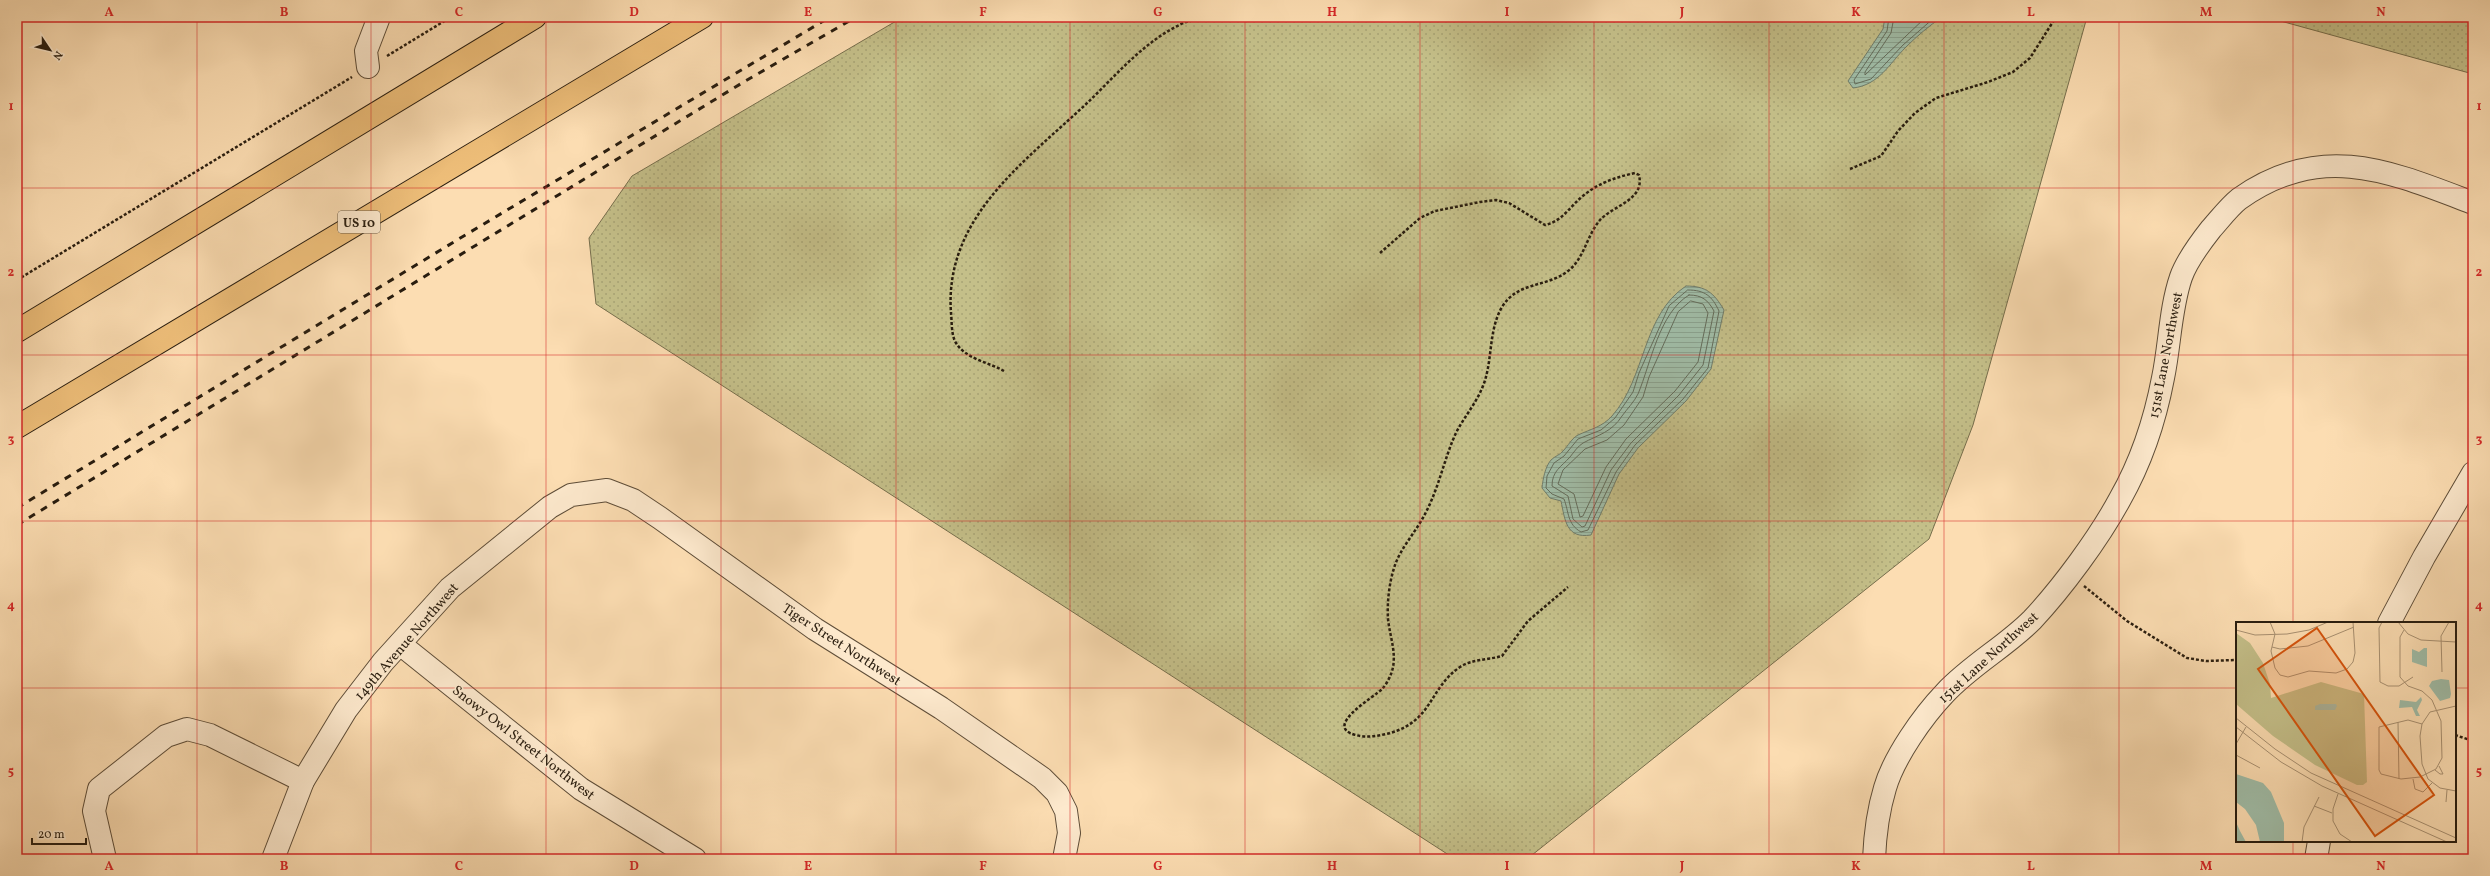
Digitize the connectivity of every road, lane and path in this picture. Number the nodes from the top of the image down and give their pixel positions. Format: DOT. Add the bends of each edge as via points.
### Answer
graph roads {
  1 [pos="379,17"];
  2 [pos="451,17"];
  3 [pos="535,17"];
  4 [pos="702,17"];
  5 [pos="1210,17"];
  6 [pos="1262,17"];
  7 [pos="2056,17"];
  8 [pos="1270,21"];
  9 [pos="368,67"];
  10 [pos="1850,170"];
  11 [pos="2473,203"];
  12 [pos="1380,254"];
  13 [pos="17,280"];
  14 [pos="17,331"];
  15 [pos="1004,371"];
  16 [pos="17,427"];
  17 [pos="2473,473"];
  18 [pos="607,490"];
  19 [pos="2069,574"];
  20 [pos="1568,587"];
  21 [pos="2390,622"];
  22 [pos="400,644"];
  23 [pos="2236,660"];
  24 [pos="2456,735"];
  25 [pos="2473,741"];
  26 [pos="303,781"];
  27 [pos="2319,842"];
  28 [pos="105,859"];
  29 [pos="273,859"];
  30 [pos="695,859"];
  31 [pos="1064,859"];
  32 [pos="1874,859"];
  33 [pos="2316,859"];
  1 -- 9 [label="street" via="366,51"];
  2 -- 9 [label="path"];
  3 -- 14 [label="highway"];
  4 -- 16 [label="highway, US 10"];
  5 -- 15 [label="path" via="1186,22 1153,42 1014,168 979,213 956,259 950,297 954,341 962,351"];
  6 -- 8 [label="path"];
  7 -- 10 [label="path" via="2030,58 2013,72 1936,98 1915,113 1898,131 1881,156"];
  9 -- 13 [label="path"];
  11 -- 19 [label="street, 151st Lane Northwest" via="2382,170 2362,166 2321,167 2272,178 2236,201 2205,237 2181,276 2163,379 2139,462 2104,528"];
  12 -- 20 [label="path" via="1408,227 1435,211 1496,200 1509,203 1545,226 1556,222 1584,195 1608,180 1635,173 1639,175 1640,187 1636,195 1611,210 1601,220 1575,265 1559,277 1513,293 1500,312 1492,339 1484,385 1456,433 1426,512 1394,566 1388,618 1395,661 1390,677 1382,689 1352,712 1345,722 1346,728 1352,735 1365,737 1394,732 1414,723 1448,679 1461,667 1477,660 1502,656 1528,621"];
  17 -- 21 [label="street"];
  18 -- 22 [label="street, 149th Avenue Northwest" via="571,495 529,522 450,588"];
  18 -- 31 [label="street, Tiger Street Northwest" via="632,500 660,518 815,629 941,708 1042,778 1057,793 1066,811 1070,832"];
  19 -- 23 [label="path" via="2127,621 2187,658 2206,661"];
  19 -- 32 [label="street, 151st Lane Northwest" via="2032,619 1945,692 1922,721 1901,753 1885,786 1877,825"];
  22 -- 26 [label="street, 149th Avenue Northwest" via="346,710"];
  22 -- 30 [label="street, Snowy Owl Street Northwest" via="581,789"];
  24 -- 25 [label="path"];
  26 -- 28 [label="street" via="210,735 187,729 166,736 98,789 94,811"];
  26 -- 29 [label="street, 149th Avenue Northwest"];
  27 -- 33 [label="street"];
}
